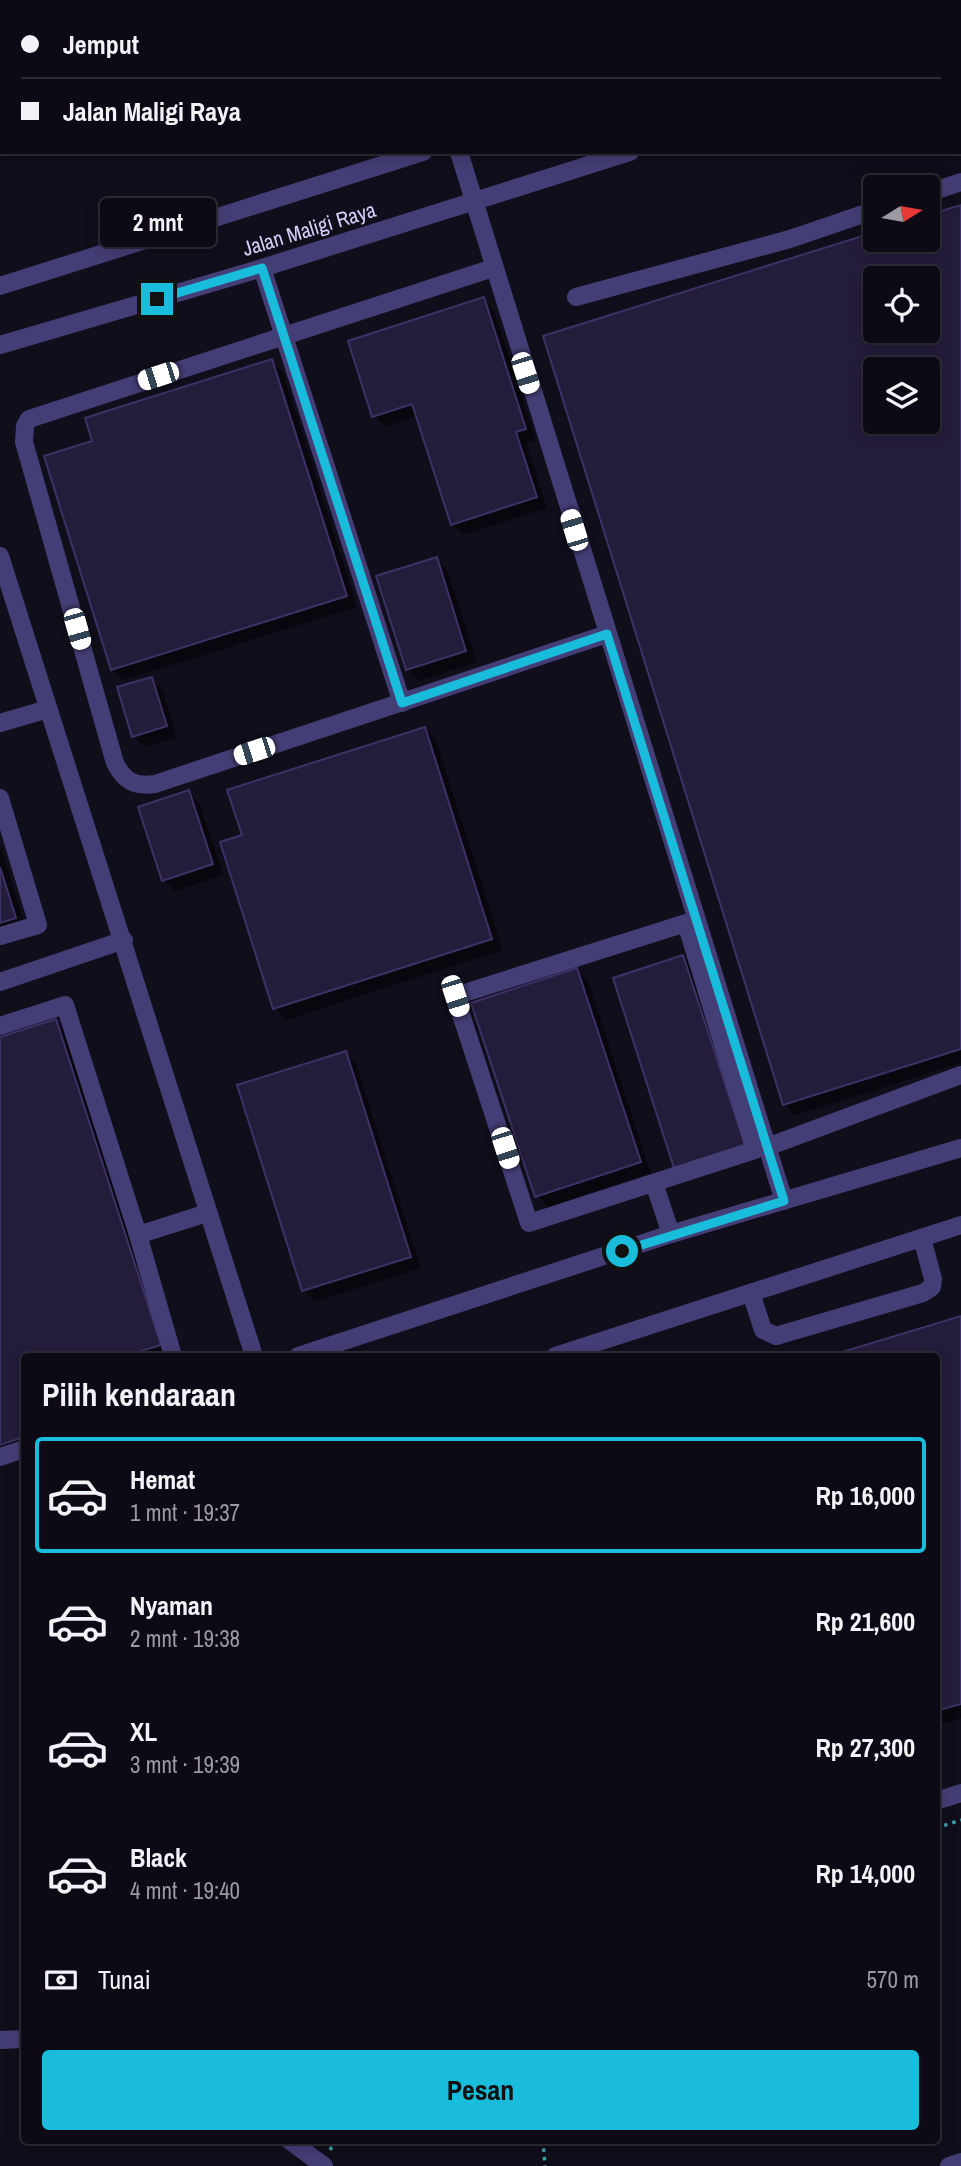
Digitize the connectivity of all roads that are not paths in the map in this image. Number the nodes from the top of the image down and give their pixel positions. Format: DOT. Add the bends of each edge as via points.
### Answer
graph roads {
  1 [pos="417,154"];
  2 [pos="460,154"];
  3 [pos="624,154"];
  4 [pos="961,182"];
  5 [pos="940,189"];
  6 [pos="475,202"];
  7 [pos="863,214"];
  8 [pos="262,268"];
  9 [pos="493,268"];
  10 [pos="0,286"];
  11 [pos="576,297"];
  12 [pos="282,337"];
  13 [pos="0,345"];
  14 [pos="0,556"];
  15 [pos="607,634"];
  16 [pos="402,703"];
  17 [pos="48,709"];
  18 [pos="0,723"];
  19 [pos="0,798"];
  20 [pos="0,936"];
  21 [pos="124,940"];
  22 [pos="0,982"];
  23 [pos="0,1027"];
  24 [pos="961,1075"];
  25 [pos="767,1147"];
  26 [pos="961,1148"];
  27 [pos="654,1183"];
  28 [pos="784,1201"];
  29 [pos="207,1213"];
  30 [pos="961,1225"];
  31 [pos="671,1234"];
  32 [pos="138,1235"];
  33 [pos="922,1238"];
  34 [pos="751,1293"];
  35 [pos="172,1353"];
  36 [pos="253,1353"];
  37 [pos="307,1353"];
  38 [pos="564,1353"];
  39 [pos="21,1450"];
  40 [pos="0,1457"];
  41 [pos="961,1793"];
  42 [pos="940,1800"];
  43 [pos="21,2039"];
  44 [pos="0,2040"];
  45 [pos="294,2144"];
  46 [pos="961,2162"];
  47 [pos="324,2166"];
  48 [pos="949,2166"];
  1 -- 10 [label="street, Jalan Maligi Raya"];
  2 -- 6 [label="street"];
  3 -- 6 [label="street, Jalan Maligi Raya"];
  4 -- 5 [label="street"];
  6 -- 8 [label="street, Jalan Maligi Raya"];
  6 -- 9 [label="street"];
  7 -- 11 [label="street" via="790,239"];
  8 -- 12 [label="street"];
  8 -- 13 [label="street, Jalan Maligi Raya"];
  9 -- 12 [label="street"];
  9 -- 15 [label="street"];
  12 -- 16 [label="street"];
  12 -- 16 [label="street" via="34,416 25,426 24,442 115,762 121,774 135,784 155,784"];
  14 -- 17 [label="street"];
  15 -- 16 [label="street"];
  15 -- 25 [label="street"];
  17 -- 18 [label="street"];
  17 -- 21 [label="street"];
  19 -- 20 [label="street" via="38,925"];
  21 -- 22 [label="street"];
  21 -- 29 [label="street"];
  23 -- 32 [label="street" via="65,1005"];
  24 -- 25 [label="street"];
  25 -- 28 [label="street"];
  26 -- 28 [label="street"];
  27 -- 27 [label="street" via="755,1150 686,923 455,996 529,1223"];
  27 -- 31 [label="street"];
  28 -- 31 [label="street"];
  29 -- 32 [label="street"];
  29 -- 36 [label="street"];
  30 -- 33 [label="street"];
  31 -- 37 [label="street"];
  32 -- 35 [label="street"];
  33 -- 34 [label="street"];
  33 -- 34 [label="street" via="933,1279 932,1287 923,1293 776,1336 764,1330"];
  34 -- 38 [label="street"];
  39 -- 40 [label="street"];
  41 -- 42 [label="street"];
  43 -- 44 [label="street"];
  45 -- 47 [label="street"];
  46 -- 48 [label="street"];
}
